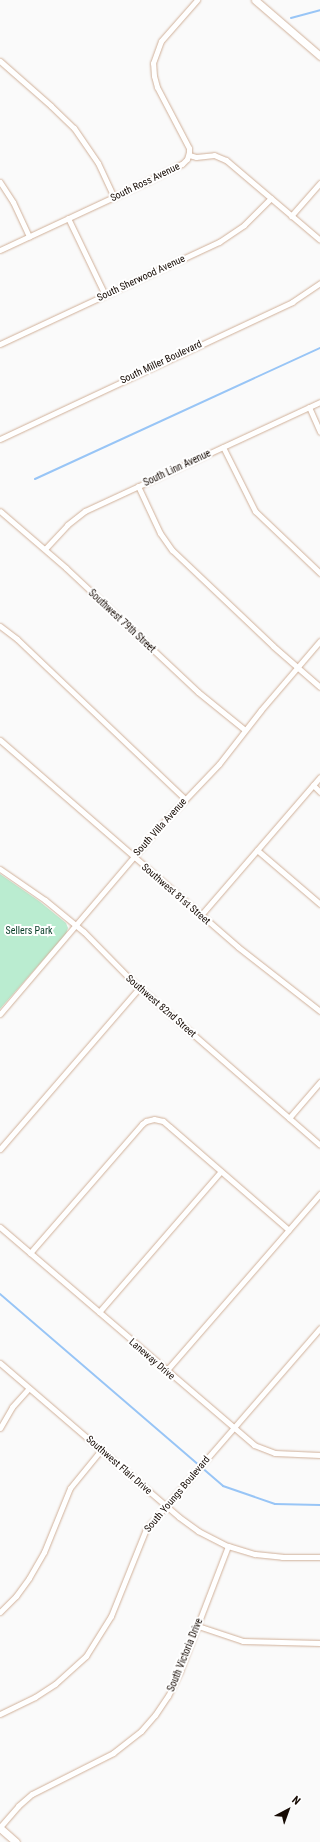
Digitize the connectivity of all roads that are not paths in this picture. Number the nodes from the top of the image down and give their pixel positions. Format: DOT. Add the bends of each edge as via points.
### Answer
graph roads {
  1 [pos="197,0"];
  2 [pos="255,0"];
  3 [pos="320,56"];
  4 [pos="0,61"];
  5 [pos="189,155"];
  6 [pos="0,182"];
  7 [pos="320,183"];
  8 [pos="114,197"];
  9 [pos="270,198"];
  10 [pos="291,216"];
  11 [pos="68,218"];
  12 [pos="29,236"];
  13 [pos="320,240"];
  14 [pos="0,250"];
  15 [pos="320,283"];
  16 [pos="104,295"];
  17 [pos="0,344"];
  18 [pos="320,402"];
  19 [pos="309,407"];
  20 [pos="320,432"];
  21 [pos="0,438"];
  22 [pos="223,447"];
  23 [pos="138,486"];
  24 [pos="1,513"];
  25 [pos="45,549"];
  26 [pos="320,573"];
  27 [pos="0,626"];
  28 [pos="320,641"];
  29 [pos="297,667"];
  30 [pos="320,687"];
  31 [pos="245,730"];
  32 [pos="0,740"];
  33 [pos="320,777"];
  34 [pos="313,785"];
  35 [pos="320,792"];
  36 [pos="185,799"];
  37 [pos="257,850"];
  38 [pos="133,857"];
  39 [pos="0,869"];
  40 [pos="320,904"];
  41 [pos="201,915"];
  42 [pos="75,925"];
  43 [pos="139,988"];
  44 [pos="320,1011"];
  45 [pos="0,1014"];
  46 [pos="320,1082"];
  47 [pos="289,1118"];
  48 [pos="320,1145"];
  49 [pos="0,1149"];
  50 [pos="221,1171"];
  51 [pos="320,1194"];
  52 [pos="0,1226"];
  53 [pos="289,1230"];
  54 [pos="30,1253"];
  55 [pos="99,1312"];
  56 [pos="320,1328"];
  57 [pos="0,1362"];
  58 [pos="166,1371"];
  59 [pos="30,1388"];
  60 [pos="0,1428"];
  61 [pos="233,1428"];
  62 [pos="101,1450"];
  63 [pos="320,1455"];
  64 [pos="166,1505"];
  65 [pos="228,1546"];
  66 [pos="320,1557"];
  67 [pos="0,1612"];
  68 [pos="198,1626"];
  69 [pos="320,1643"];
  70 [pos="0,1714"];
  71 [pos="0,1827"];
  72 [pos="16,1842"];
  1 -- 5 [label="street, South Ross Avenue" via="161,41 153,63 157,86 188,146"];
  2 -- 3 [label="main road"];
  4 -- 8 [label="street" via="74,128 98,163"];
  5 -- 8 [label="street, South Ross Avenue" via="182,164"];
  5 -- 9 [label="street" via="214,155 222,158"];
  6 -- 12 [label="street"];
  7 -- 10 [label="street"];
  8 -- 11 [label="street, South Ross Avenue"];
  9 -- 10 [label="street"];
  9 -- 16 [label="street, South Sherwood Avenue" via="244,225 219,242"];
  10 -- 13 [label="street"];
  11 -- 12 [label="street, South Ross Avenue"];
  11 -- 16 [label="street"];
  12 -- 14 [label="street, South Ross Avenue"];
  15 -- 21 [label="street, South Miller Boulevard" via="292,302"];
  16 -- 17 [label="street, South Sherwood Avenue"];
  18 -- 19 [label="street, South Linn Avenue"];
  19 -- 20 [label="street"];
  19 -- 22 [label="street, South Linn Avenue"];
  22 -- 23 [label="street, South Linn Avenue"];
  22 -- 26 [label="street" via="255,511"];
  23 -- 25 [label="street, South Linn Avenue" via="80,515"];
  23 -- 29 [label="street" via="160,533 172,550"];
  24 -- 25 [label="street, Southwest 79th Street"];
  25 -- 31 [label="street, Southwest 79th Street" via="198,692"];
  27 -- 36 [label="street" via="22,643"];
  28 -- 29 [label="street, South Villa Avenue"];
  29 -- 30 [label="street"];
  29 -- 31 [label="street, South Villa Avenue"];
  31 -- 36 [label="street, South Villa Avenue" via="219,764"];
  32 -- 38 [label="street, Southwest 81st Street"];
  33 -- 34 [label="street"];
  34 -- 35 [label="street"];
  34 -- 37 [label="street"];
  36 -- 38 [label="street, South Villa Avenue"];
  37 -- 40 [label="street"];
  37 -- 41 [label="street"];
  38 -- 41 [label="street, Southwest 81st Street"];
  38 -- 42 [label="street, South Villa Avenue"];
  39 -- 42 [label="street, Southwest 82nd Street" via="41,897"];
  41 -- 44 [label="street, Southwest 81st Street" via="260,966"];
  42 -- 43 [label="street, Southwest 82nd Street"];
  42 -- 45 [label="street, South Villa Avenue"];
  43 -- 47 [label="street, Southwest 82nd Street"];
  43 -- 49 [label="street"];
  46 -- 47 [label="street"];
  47 -- 48 [label="street, Southwest 82nd Street"];
  50 -- 53 [label="street"];
  50 -- 54 [label="street" via="165,1123 157,1119 144,1122"];
  50 -- 55 [label="street"];
  51 -- 53 [label="street"];
  52 -- 54 [label="street, Laneway Drive"];
  53 -- 58 [label="street"];
  54 -- 55 [label="street, Laneway Drive"];
  55 -- 58 [label="street, Laneway Drive"];
  56 -- 61 [label="street, South Youngs Boulevard"];
  57 -- 59 [label="street, Southwest Flair Drive"];
  58 -- 61 [label="street, Laneway Drive"];
  59 -- 60 [label="street" via="12,1408"];
  59 -- 62 [label="street, Southwest Flair Drive"];
  61 -- 63 [label="street, Laneway Drive" via="254,1445 268,1452"];
  61 -- 64 [label="street, South Youngs Boulevard"];
  62 -- 64 [label="street, Southwest Flair Drive"];
  62 -- 67 [label="street" via="66,1494 44,1552 29,1578"];
  64 -- 65 [label="street, Southwest Flair Drive" via="198,1532"];
  64 -- 70 [label="street, South Youngs Boulevard" via="142,1536 111,1616 86,1656 56,1684"];
  65 -- 66 [label="street, Southwest Flair Drive" via="266,1556"];
  65 -- 68 [label="street, South Victoria Drive"];
  68 -- 69 [label="street" via="243,1641"];
  68 -- 71 [label="street, South Victoria Drive" via="168,1696 141,1731 104,1759 37,1790 18,1806"];
  71 -- 72 [label="main road"];
}
